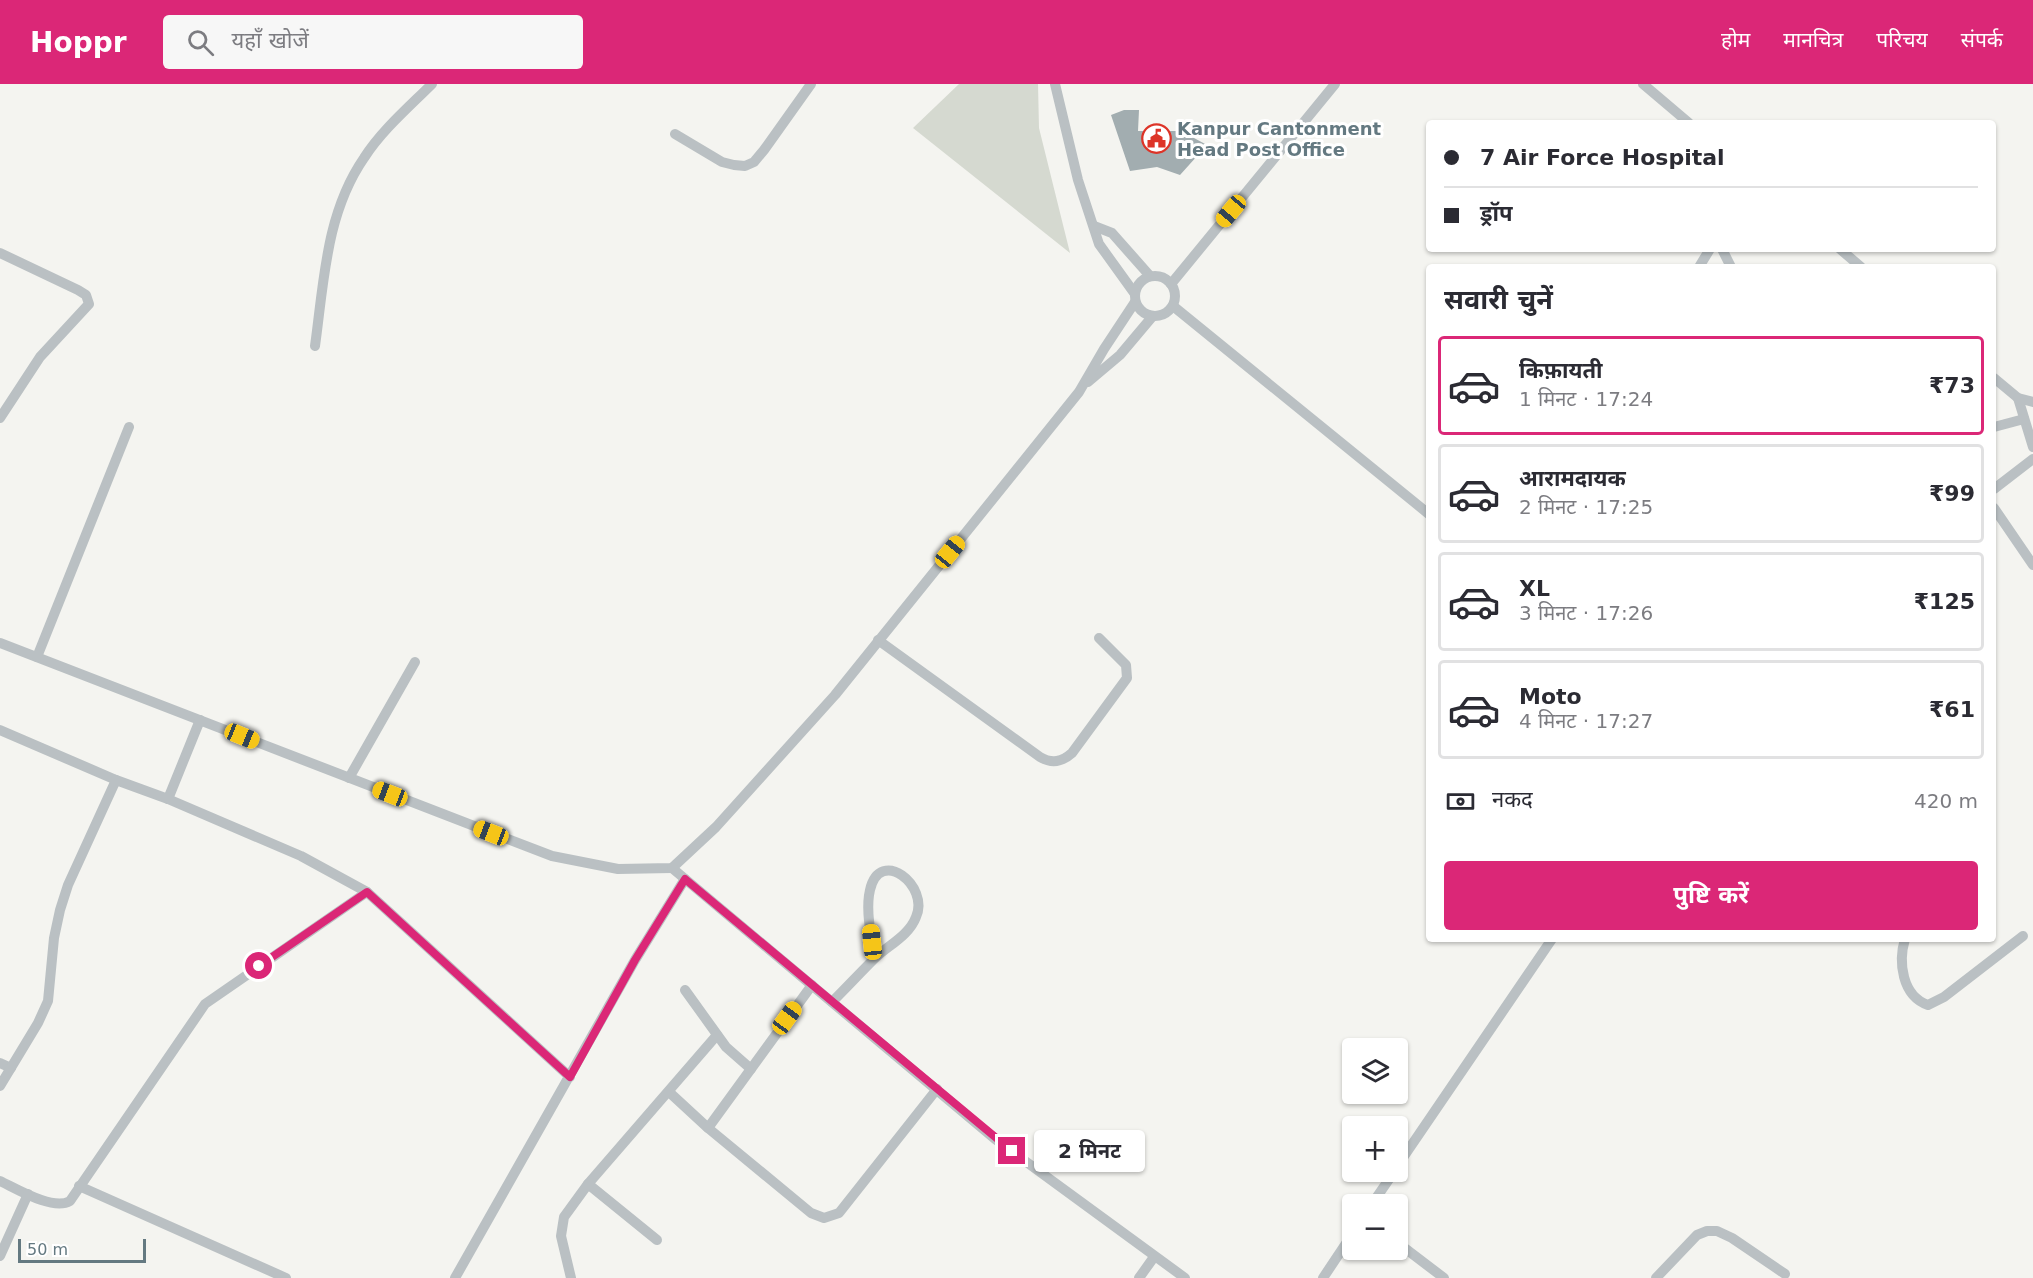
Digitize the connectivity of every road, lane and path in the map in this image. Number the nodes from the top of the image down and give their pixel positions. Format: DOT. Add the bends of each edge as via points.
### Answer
graph roads {
  1 [pos="432,84"];
  2 [pos="811,84"];
  3 [pos="1055,84"];
  4 [pos="1335,84"];
  5 [pos="1643,84"];
  6 [pos="1685,120"];
  7 [pos="675,134"];
  8 [pos="1094,226"];
  9 [pos="1844,252"];
  10 [pos="0,253"];
  11 [pos="1858,264"];
  12 [pos="1150,276"];
  13 [pos="1171,284"];
  14 [pos="1135,298"];
  15 [pos="1173,306"];
  16 [pos="1152,316"];
  17 [pos="315,346"];
  18 [pos="1996,380"];
  19 [pos="1083,386"];
  20 [pos="2018,398"];
  21 [pos="2033,402"];
  22 [pos="0,418"];
  23 [pos="2024,419"];
  24 [pos="1996,426"];
  25 [pos="129,427"];
  26 [pos="2033,447"];
  27 [pos="2033,459"];
  28 [pos="1996,487"];
  29 [pos="1996,511"];
  30 [pos="1426,512"];
  31 [pos="2033,565"];
  32 [pos="1099,638"];
  33 [pos="878,640"];
  34 [pos="0,644"];
  35 [pos="37,657"];
  36 [pos="415,662"];
  37 [pos="200,720"];
  38 [pos="0,730"];
  39 [pos="349,778"];
  40 [pos="116,780"];
  41 [pos="168,799"];
  42 [pos="672,868"];
  43 [pos="685,879"];
  44 [pos="367,892"];
  45 [pos="2023,936"];
  46 [pos="1550,942"];
  47 [pos="1904,942"];
  48 [pos="874,958"];
  49 [pos="812,985"];
  50 [pos="685,990"];
  51 [pos="832,1002"];
  52 [pos="717,1035"];
  53 [pos="0,1063"];
  54 [pos="11,1068"];
  55 [pos="751,1069"];
  56 [pos="570,1077"];
  57 [pos="0,1086"];
  58 [pos="937,1089"];
  59 [pos="669,1092"];
  60 [pos="708,1128"];
  61 [pos="1408,1150"];
  62 [pos="0,1181"];
  63 [pos="588,1184"];
  64 [pos="80,1186"];
  65 [pos="28,1194"];
  66 [pos="657,1240"];
  67 [pos="1342,1250"];
  68 [pos="1408,1251"];
  69 [pos="0,1256"];
  70 [pos="1154,1257"];
  71 [pos="1785,1274"];
  72 [pos="286,1278"];
  73 [pos="455,1278"];
  74 [pos="571,1278"];
  75 [pos="1139,1278"];
  76 [pos="1185,1278"];
  77 [pos="1323,1278"];
  78 [pos="1444,1278"];
  79 [pos="1656,1278"];
  1 -- 17 [label="street" via="364,156 344,193 330,242"];
  2 -- 7 [label="street" via="764,150 745,166 722,162"];
  3 -- 8 [label="street" via="1078,180"];
  4 -- 13 [label="street"];
  5 -- 6 [label="street"];
  8 -- 12 [label="street" via="1112,233"];
  8 -- 14 [label="street" via="1099,244"];
  9 -- 11 [label="street"];
  10 -- 22 [label="street" via="78,290 86,295 89,304 40,357"];
  12 -- 13 [label="street"];
  12 -- 14 [label="street" via="1137,286"];
  13 -- 15 [label="street" via="1175,291"];
  14 -- 16 [label="street" via="1139,309"];
  14 -- 19 [label="street"];
  15 -- 16 [label="street" via="1160,316"];
  15 -- 30 [label="street"];
  16 -- 19 [label="street" via="1120,355"];
  18 -- 20 [label="street"];
  19 -- 33 [label="street"];
  20 -- 21 [label="street"];
  20 -- 23 [label="street"];
  23 -- 24 [label="street"];
  23 -- 26 [label="street"];
  25 -- 35 [label="street"];
  27 -- 28 [label="street"];
  29 -- 31 [label="street"];
  32 -- 33 [label="street" via="1126,665 1127,678 1072,753 1052,762"];
  33 -- 42 [label="street" via="716,827"];
  34 -- 35 [label="street"];
  35 -- 37 [label="street"];
  36 -- 39 [label="street"];
  37 -- 39 [label="street"];
  37 -- 41 [label="street"];
  38 -- 40 [label="street"];
  39 -- 42 [label="street" via="552,856 618,869"];
  40 -- 41 [label="street"];
  40 -- 54 [label="street" via="60,910 48,1001"];
  41 -- 44 [label="street" via="301,855"];
  42 -- 43 [label="street"];
  43 -- 49 [label="street"];
  43 -- 56 [label="street"];
  44 -- 56 [label="street"];
  44 -- 64 [label="street" via="205,1004"];
  45 -- 47 [label="street" via="1928,1005 1910,990 1904,977 1900,962"];
  46 -- 61 [label="street"];
  48 -- 48 [label="street" via="870,888 877,876 895,871 905,877 917,894 917,916 906,932"];
  48 -- 51 [label="street"];
  49 -- 51 [label="street"];
  49 -- 55 [label="street"];
  50 -- 52 [label="street"];
  51 -- 58 [label="street"];
  52 -- 55 [label="street"];
  52 -- 59 [label="street"];
  53 -- 54 [label="street"];
  54 -- 57 [label="street"];
  55 -- 60 [label="street"];
  56 -- 73 [label="street"];
  58 -- 60 [label="street" via="839,1213 824,1218 811,1213"];
  58 -- 70 [label="street" via="995,1138"];
  59 -- 60 [label="street"];
  59 -- 63 [label="street"];
  62 -- 65 [label="street"];
  63 -- 66 [label="street"];
  63 -- 74 [label="street" via="571,1205 562,1225"];
  64 -- 65 [label="street" via="70,1201 59,1204"];
  64 -- 72 [label="street"];
  65 -- 69 [label="street"];
  67 -- 77 [label="street"];
  68 -- 78 [label="street"];
  70 -- 75 [label="street"];
  70 -- 76 [label="street"];
  71 -- 79 [label="street" via="1732,1238 1707,1231 1697,1235"];
}
